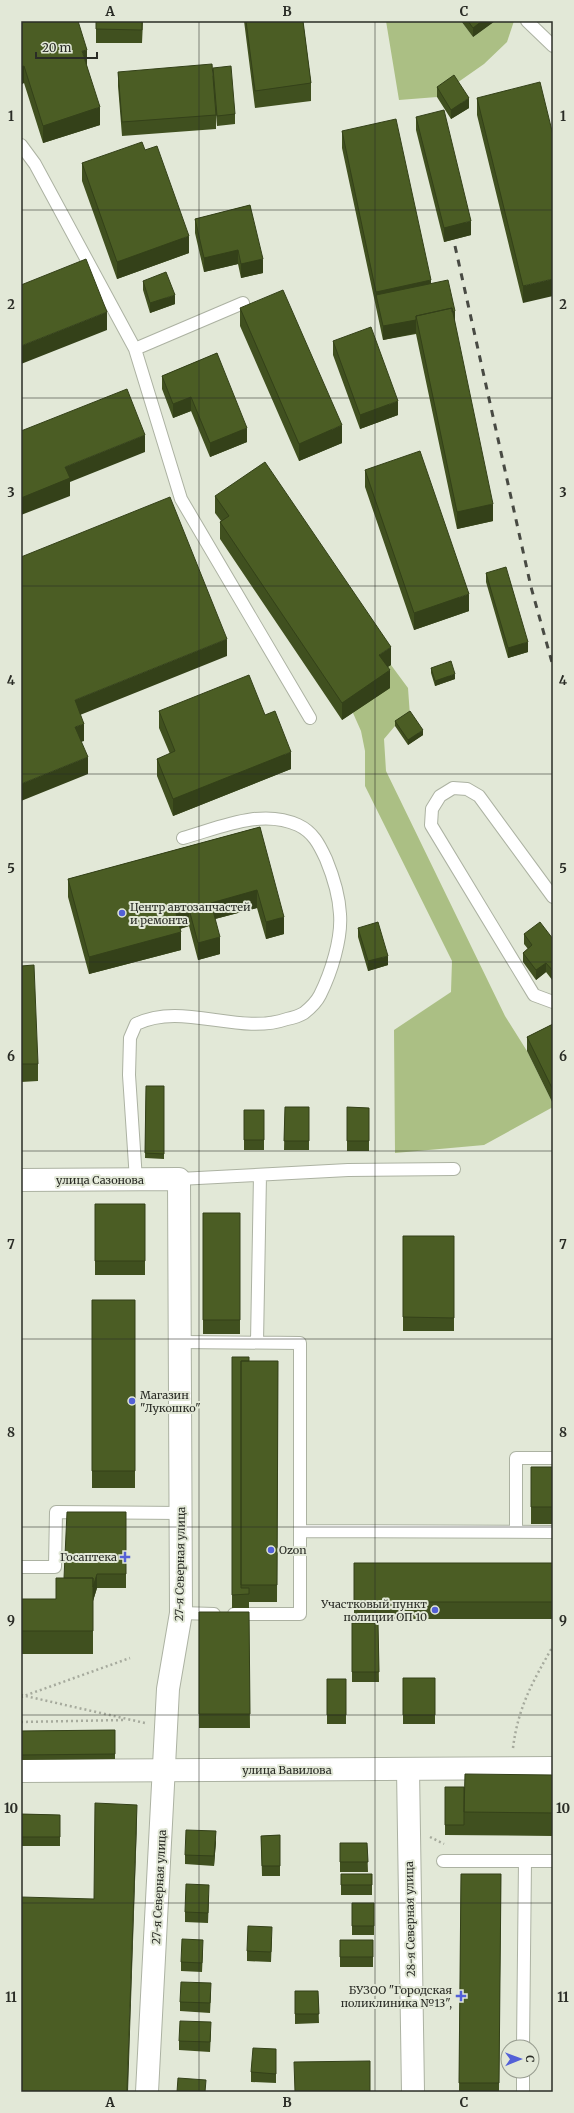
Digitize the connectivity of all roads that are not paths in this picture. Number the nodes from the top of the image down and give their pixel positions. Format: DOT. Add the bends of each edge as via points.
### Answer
graph roads {
  1 [pos="528,21"];
  2 [pos="553,46"];
  3 [pos="21,146"];
  4 [pos="243,303"];
  5 [pos="135,349"];
  6 [pos="310,718"];
  7 [pos="183,838"];
  8 [pos="553,896"];
  9 [pos="553,1002"];
  10 [pos="454,1169"];
  11 [pos="260,1175"];
  12 [pos="179,1179"];
  13 [pos="21,1180"];
  14 [pos="136,1180"];
  15 [pos="180,1342"];
  16 [pos="257,1342"];
  17 [pos="553,1458"];
  18 [pos="181,1513"];
  19 [pos="300,1531"];
  20 [pos="516,1532"];
  21 [pos="553,1532"];
  22 [pos="21,1567"];
  23 [pos="181,1614"];
  24 [pos="553,1768"];
  25 [pos="408,1769"];
  26 [pos="165,1770"];
  27 [pos="21,1771"];
  28 [pos="442,1861"];
  29 [pos="525,1861"];
  30 [pos="553,1861"];
  31 [pos="523,2039"];
  32 [pos="523,2079"];
  33 [pos="147,2092"];
  34 [pos="414,2092"];
  35 [pos="523,2092"];
  1 -- 2 [label="lane"];
  3 -- 5 [label="lane" via="35,164"];
  4 -- 5 [label="lane"];
  5 -- 6 [label="lane" via="181,500"];
  7 -- 14 [label="lane" via="255,818 275,819 298,825 316,838 334,878 340,915 336,954 320,997 302,1014 273,1024 225,1022 176,1015 148,1018 136,1024 130,1038 129,1074"];
  8 -- 9 [label="lane" via="479,796 467,789 454,788 440,796 432,809 431,825 534,995"];
  10 -- 11 [label="lane" via="348,1170"];
  11 -- 12 [label="lane"];
  11 -- 16 [label="lane"];
  12 -- 14 [label="street, улица Сазонова"];
  12 -- 15 [label="street, 27-я Северная улица"];
  13 -- 14 [label="street, улица Сазонова"];
  15 -- 16 [label="lane"];
  15 -- 18 [label="street, 27-я Северная улица"];
  16 -- 19 [label="lane" via="300,1343"];
  17 -- 20 [label="lane" via="516,1458"];
  18 -- 22 [label="lane" via="56,1512 55,1568"];
  18 -- 23 [label="street, 27-я Северная улица"];
  19 -- 20 [label="lane"];
  19 -- 23 [label="lane" via="300,1614"];
  20 -- 21 [label="lane"];
  23 -- 26 [label="street, 27-я Северная улица" via="168,1689"];
  24 -- 25 [label="street, улица Вавилова"];
  25 -- 26 [label="street, улица Вавилова"];
  25 -- 34 [label="street, 28-я Северная улица"];
  26 -- 27 [label="street, улица Вавилова"];
  26 -- 33 [label="street, 27-я Северная улица"];
  28 -- 29 [label="lane"];
  29 -- 30 [label="lane"];
  29 -- 31 [label="lane"];
  32 -- 35 [label="lane"];
}
